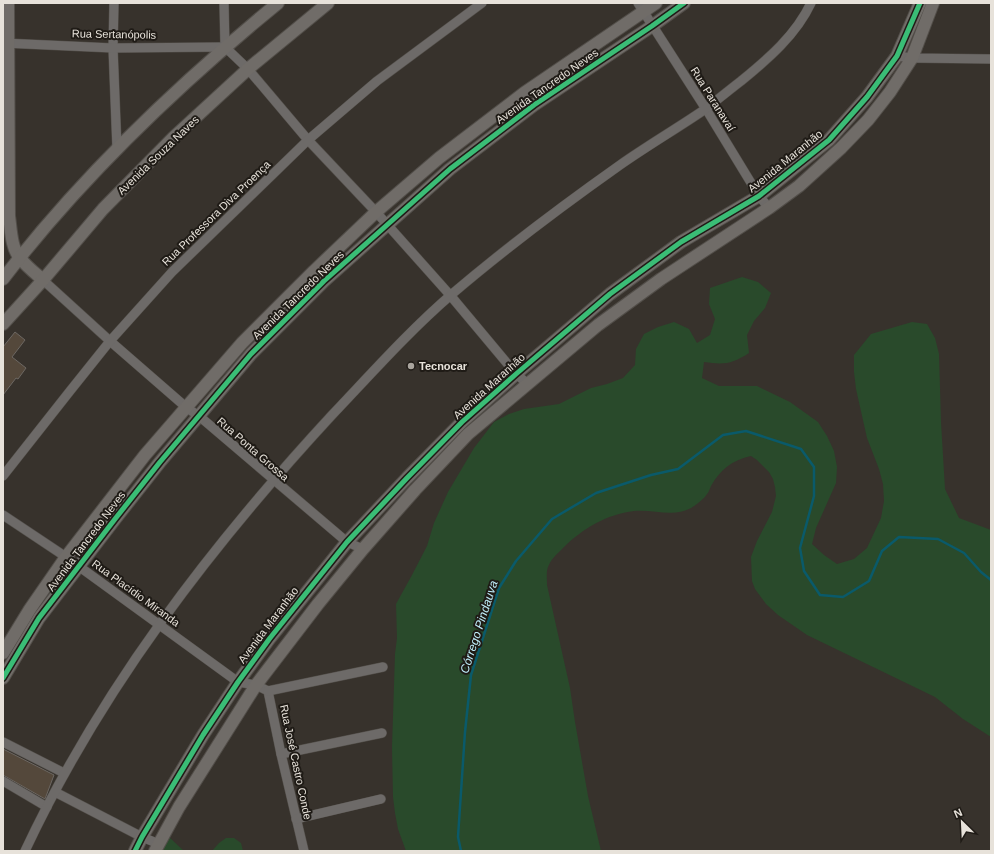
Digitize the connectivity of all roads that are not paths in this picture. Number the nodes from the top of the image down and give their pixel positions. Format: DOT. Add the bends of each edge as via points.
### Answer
graph roads {
  1 [pos="8,3"];
  2 [pos="114,3"];
  3 [pos="224,3"];
  4 [pos="278,3"];
  5 [pos="328,3"];
  6 [pos="482,3"];
  7 [pos="656,3"];
  8 [pos="684,3"];
  9 [pos="811,3"];
  10 [pos="920,3"];
  11 [pos="933,3"];
  12 [pos="318,7"];
  13 [pos="641,8"];
  14 [pos="652,26"];
  15 [pos="5,42"];
  16 [pos="224,47"];
  17 [pos="113,48"];
  18 [pos="897,56"];
  19 [pos="912,58"];
  20 [pos="991,59"];
  21 [pos="248,69"];
  22 [pos="706,109"];
  23 [pos="308,140"];
  24 [pos="117,149"];
  25 [pos="759,196"];
  26 [pos="769,208"];
  27 [pos="376,212"];
  28 [pos="387,225"];
  29 [pos="19,258"];
  30 [pos="3,279"];
  31 [pos="43,280"];
  32 [pos="450,296"];
  33 [pos="3,324"];
  34 [pos="110,342"];
  35 [pos="516,374"];
  36 [pos="528,384"];
  37 [pos="187,408"];
  38 [pos="199,416"];
  39 [pos="3,476"];
  40 [pos="273,480"];
  41 [pos="3,515"];
  42 [pos="348,542"];
  43 [pos="363,548"];
  44 [pos="66,557"];
  45 [pos="79,566"];
  46 [pos="159,626"];
  47 [pos="3,653"];
  48 [pos="383,667"];
  49 [pos="3,678"];
  50 [pos="238,682"];
  51 [pos="256,685"];
  52 [pos="268,691"];
  53 [pos="382,733"];
  54 [pos="3,742"];
  55 [pos="281,754"];
  56 [pos="64,773"];
  57 [pos="3,781"];
  58 [pos="55,792"];
  59 [pos="381,799"];
  60 [pos="47,807"];
  61 [pos="296,819"];
  62 [pos="142,837"];
  63 [pos="157,847"];
  64 [pos="25,851"];
  65 [pos="135,851"];
  66 [pos="304,851"];
  1 -- 15 [label="street"];
  2 -- 17 [label="street"];
  3 -- 16 [label="street"];
  4 -- 16 [label="street"];
  5 -- 12 [label="street, Avenida Souza Naves"];
  6 -- 23 [label="street, Rua Professora Diva Proença" via="377,81"];
  7 -- 13 [label="street, Avenida Tancredo Neves"];
  8 -- 14 [label="street, Avenida Tancredo Neves"];
  9 -- 22 [label="street" via="790,35 765,62"];
  10 -- 18 [label="street, Avenida Maranhão"];
  11 -- 19 [label="street, Avenida Maranhão"];
  12 -- 21 [label="street, Avenida Souza Naves"];
  13 -- 14 [label="street, Rua Paranavaí"];
  13 -- 27 [label="street, Avenida Tancredo Neves" via="439,158"];
  14 -- 22 [label="street, Rua Paranavaí"];
  14 -- 28 [label="street, Avenida Tancredo Neves" via="534,105 450,169"];
  15 -- 17 [label="street, Rua Sertanópolis"];
  15 -- 29 [label="street" via="9,216 13,242"];
  16 -- 17 [label="street, Rua Sertanópolis"];
  16 -- 21 [label="street"];
  16 -- 24 [label="street"];
  17 -- 24 [label="street"];
  18 -- 19 [label="street"];
  18 -- 25 [label="street, Avenida Maranhão" via="867,97 829,140"];
  19 -- 20 [label="street"];
  19 -- 26 [label="street, Avenida Maranhão" via="868,120 799,186"];
  21 -- 23 [label="street"];
  21 -- 31 [label="street, Avenida Souza Naves" via="103,209"];
  22 -- 25 [label="street, Rua Paranavaí"];
  22 -- 32 [label="street" via="622,164 525,234"];
  23 -- 27 [label="street"];
  23 -- 34 [label="street, Rua Professora Diva Proença" via="172,272"];
  24 -- 29 [label="street"];
  25 -- 26 [label="street, Rua Paranavaí"];
  25 -- 35 [label="street, Avenida Maranhão" via="675,246 610,294"];
  26 -- 36 [label="street, Avenida Maranhão" via="654,284 598,325"];
  27 -- 28 [label="street"];
  27 -- 37 [label="street, Avenida Tancredo Neves" via="242,343"];
  28 -- 32 [label="street"];
  28 -- 38 [label="street, Avenida Tancredo Neves" via="324,281 251,354"];
  29 -- 30 [label="street"];
  29 -- 31 [label="street, Rua Ponta Grossa"];
  31 -- 33 [label="street, Avenida Souza Naves"];
  31 -- 34 [label="street, Rua Ponta Grossa"];
  32 -- 35 [label="street"];
  32 -- 40 [label="street" via="394,350"];
  34 -- 37 [label="street, Rua Ponta Grossa"];
  34 -- 39 [label="street, Rua Professora Diva Proença"];
  35 -- 36 [label="street"];
  35 -- 42 [label="street, Avenida Maranhão" via="462,422"];
  36 -- 43 [label="street, Avenida Maranhão" via="468,434"];
  37 -- 38 [label="street, Rua Ponta Grossa"];
  37 -- 44 [label="street, Avenida Tancredo Neves" via="145,455"];
  38 -- 40 [label="street, Rua Ponta Grossa"];
  38 -- 45 [label="street, Avenida Tancredo Neves"];
  40 -- 42 [label="street, Rua Ponta Grossa"];
  40 -- 46 [label="street" via="200,570"];
  41 -- 44 [label="street, Rua Placídio Miranda"];
  42 -- 43 [label="street, Rua Ponta Grossa"];
  42 -- 50 [label="street, Avenida Maranhão" via="270,638"];
  43 -- 51 [label="street, Avenida Maranhão"];
  44 -- 45 [label="street, Rua Placídio Miranda"];
  44 -- 47 [label="street, Avenida Tancredo Neves"];
  45 -- 46 [label="street, Rua Placídio Miranda"];
  45 -- 49 [label="street, Avenida Tancredo Neves" via="39,618"];
  46 -- 50 [label="street, Rua Placídio Miranda"];
  46 -- 56 [label="street" via="123,676"];
  48 -- 52 [label="street"];
  50 -- 51 [label="street, Rua Placídio Miranda"];
  50 -- 62 [label="street, Avenida Maranhão"];
  51 -- 52 [label="street"];
  51 -- 63 [label="street, Avenida Maranhão" via="179,807"];
  52 -- 55 [label="street, Rua José Castro Conde"];
  53 -- 55 [label="street"];
  54 -- 56 [label="street"];
  55 -- 61 [label="street, Rua José Castro Conde"];
  56 -- 58 [label="street"];
  57 -- 60 [label="street"];
  58 -- 60 [label="street"];
  58 -- 62 [label="street"];
  59 -- 61 [label="street"];
  60 -- 64 [label="street"];
  61 -- 66 [label="street, Rua José Castro Conde"];
  62 -- 63 [label="street"];
  62 -- 65 [label="street, Avenida Maranhão"];
}
